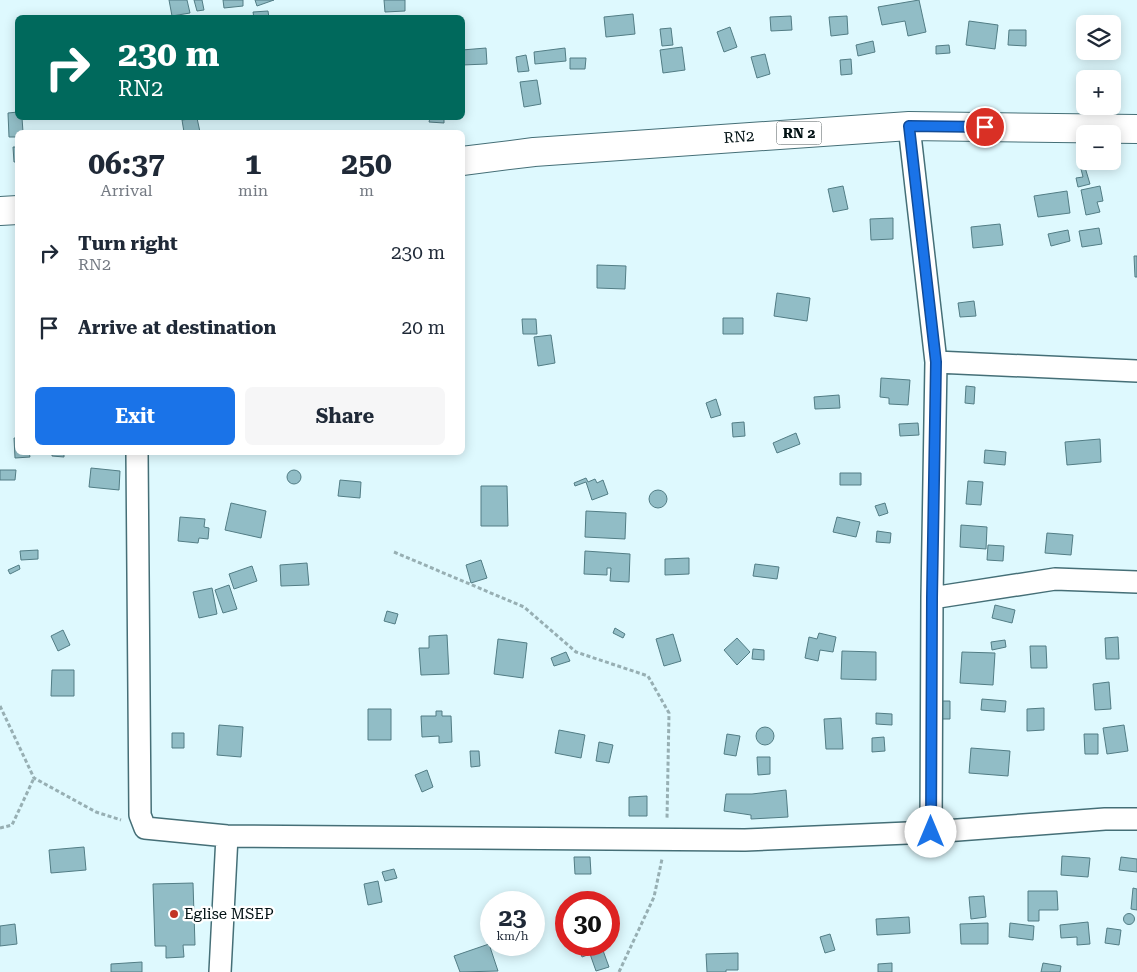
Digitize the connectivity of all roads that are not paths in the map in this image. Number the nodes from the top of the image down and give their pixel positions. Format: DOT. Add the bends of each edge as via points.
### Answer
graph roads {
  1 [pos="909,126"];
  2 [pos="1137,129"];
  3 [pos="465,161"];
  4 [pos="0,210"];
  5 [pos="15,210"];
  6 [pos="936,362"];
  7 [pos="1137,371"];
  8 [pos="137,455"];
  9 [pos="1137,582"];
  10 [pos="932,598"];
  11 [pos="1137,819"];
  12 [pos="931,832"];
  13 [pos="227,836"];
  14 [pos="220,972"];
  1 -- 2 [label="main road, RN2 / RN 2"];
  1 -- 3 [label="main road, RN2 / RN 2" via="534,152"];
  1 -- 6 [label="street"];
  4 -- 5 [label="main road"];
  6 -- 7 [label="street"];
  6 -- 10 [label="street"];
  8 -- 13 [label="street" via="140,815 145,828"];
  9 -- 10 [label="street" via="1055,579"];
  10 -- 12 [label="street"];
  11 -- 12 [label="street"];
  12 -- 13 [label="street" via="745,840"];
  13 -- 14 [label="street"];
}
